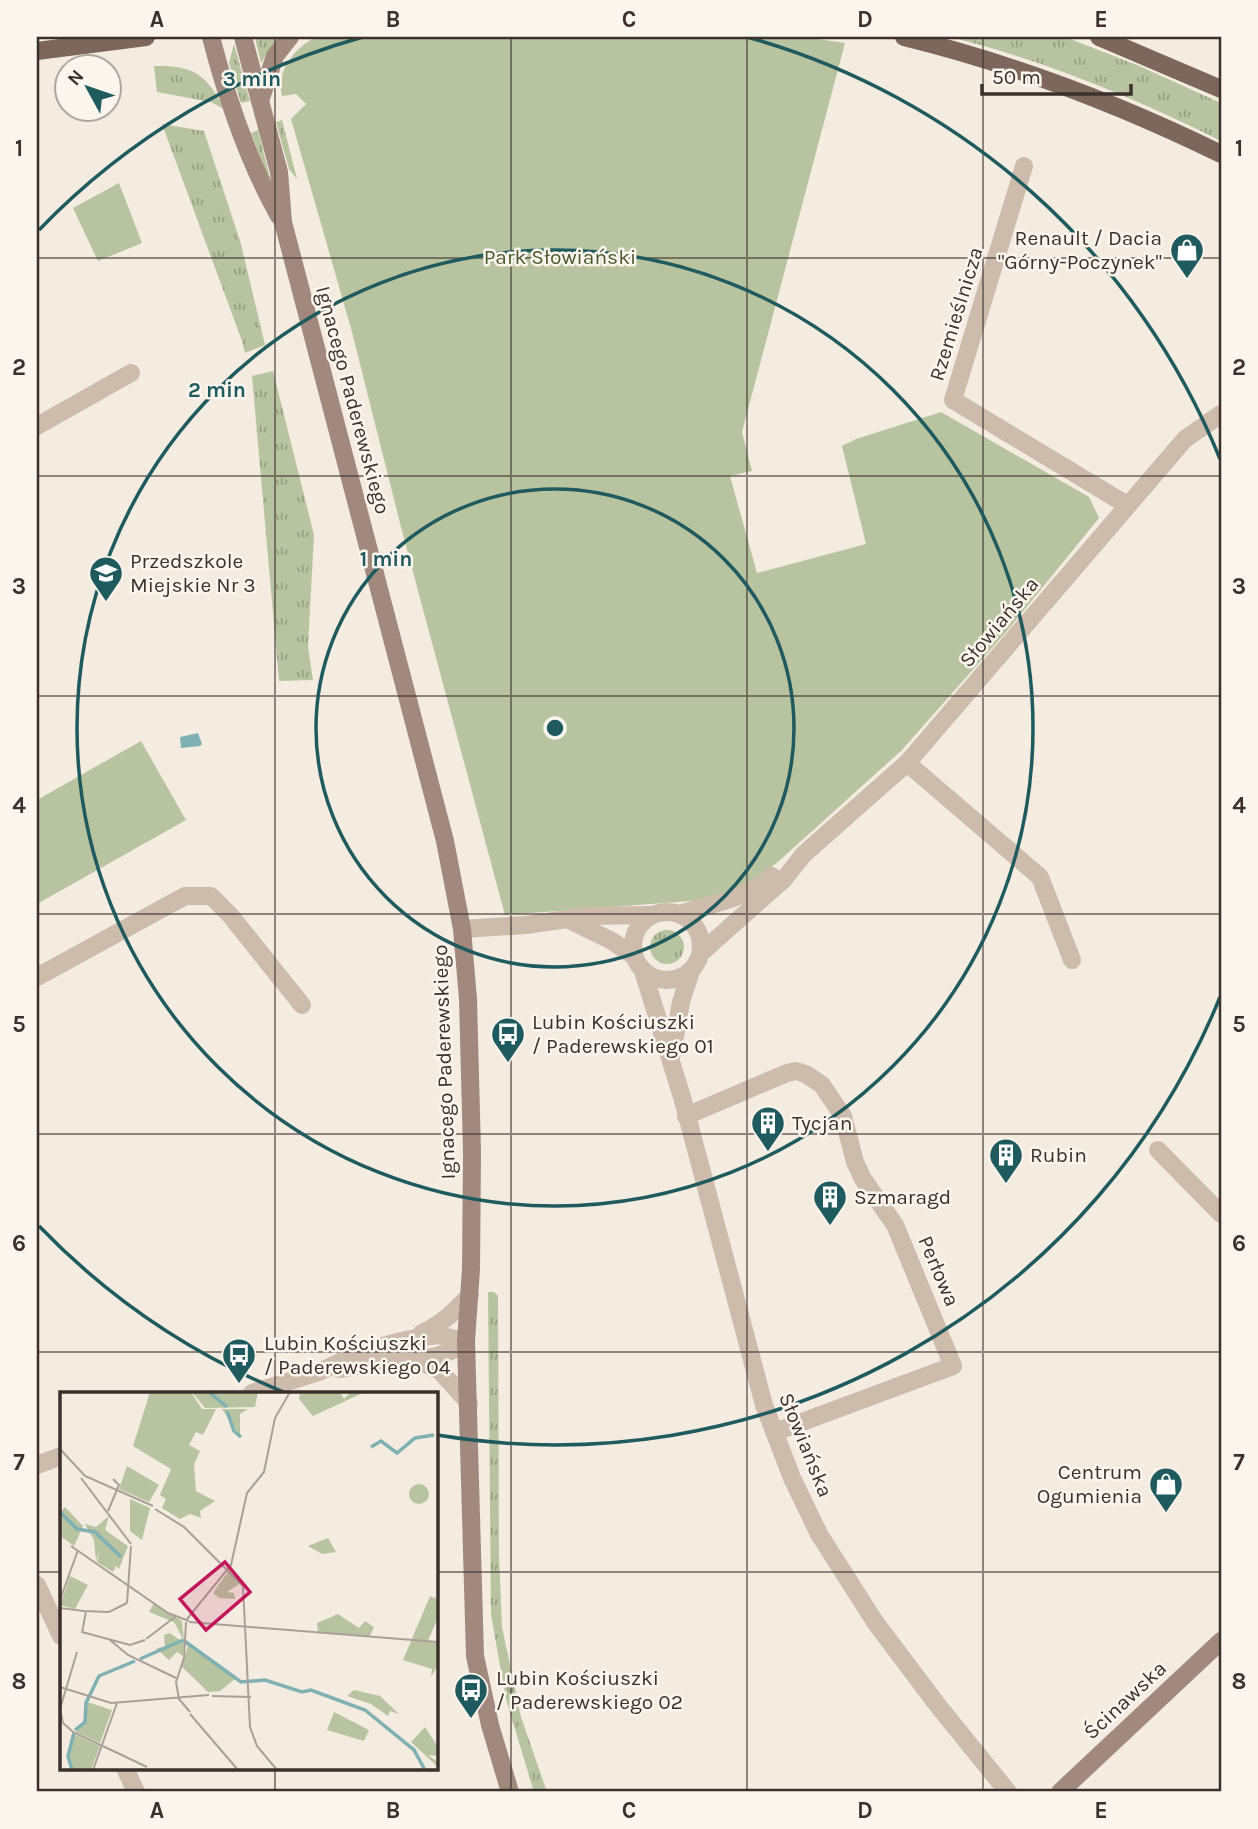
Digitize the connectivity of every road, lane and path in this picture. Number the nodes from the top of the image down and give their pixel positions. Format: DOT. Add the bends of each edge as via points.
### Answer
graph roads {
  1 [pos="146,37"];
  2 [pos="211,37"];
  3 [pos="243,37"];
  4 [pos="290,37"];
  5 [pos="904,37"];
  6 [pos="1099,37"];
  7 [pos="37,51"];
  8 [pos="1221,89"];
  9 [pos="260,100"];
  10 [pos="1221,154"];
  11 [pos="1024,166"];
  12 [pos="283,222"];
  13 [pos="131,373"];
  14 [pos="1221,414"];
  15 [pos="37,426"];
  16 [pos="1127,505"];
  17 [pos="907,763"];
  18 [pos="804,855"];
  19 [pos="679,914"];
  20 [pos="652,915"];
  21 [pos="567,919"];
  22 [pos="462,929"];
  23 [pos="702,952"];
  24 [pos="1072,960"];
  25 [pos="639,964"];
  26 [pos="691,971"];
  27 [pos="37,977"];
  28 [pos="302,1005"];
  29 [pos="671,1061"];
  30 [pos="686,1116"];
  31 [pos="1157,1150"];
  32 [pos="1221,1214"];
  33 [pos="470,1295"];
  34 [pos="406,1340"];
  35 [pos="466,1341"];
  36 [pos="417,1360"];
  37 [pos="319,1372"];
  38 [pos="254,1392"];
  39 [pos="469,1403"];
  40 [pos="775,1432"];
  41 [pos="60,1456"];
  42 [pos="37,1465"];
  43 [pos="37,1585"];
  44 [pos="60,1634"];
  45 [pos="1221,1641"];
  46 [pos="126,1770"];
  47 [pos="136,1792"];
  48 [pos="510,1792"];
  49 [pos="1009,1792"];
  50 [pos="1060,1792"];
  1 -- 7 [label="main road"];
  2 -- 12 [label="street" via="257,175"];
  3 -- 9 [label="street"];
  4 -- 9 [label="street" via="275,56"];
  5 -- 10 [label="main road" via="1066,86"];
  6 -- 8 [label="main road"];
  9 -- 12 [label="street" via="279,175"];
  11 -- 16 [label="street, Rzemieślnicza" via="953,400"];
  12 -- 22 [label="street, Ignacego Paderewskiego" via="445,841"];
  13 -- 15 [label="street"];
  14 -- 16 [label="street, Słowiańska" via="1185,439"];
  16 -- 17 [label="street, Słowiańska"];
  17 -- 18 [label="street, Słowiańska"];
  17 -- 24 [label="street" via="1040,877"];
  18 -- 19 [label="street" via="725,903"];
  18 -- 23 [label="street" via="784,879"];
  19 -- 20 [label="street"];
  19 -- 23 [label="street" via="696,928"];
  20 -- 21 [label="street"];
  20 -- 25 [label="street" via="633,939"];
  21 -- 22 [label="street"];
  21 -- 25 [label="street" via="612,942"];
  22 -- 33 [label="street, Ignacego Paderewskiego" via="472,1152"];
  23 -- 26 [label="street"];
  25 -- 26 [label="street" via="662,980"];
  25 -- 29 [label="street, Słowiańska"];
  26 -- 29 [label="street"];
  27 -- 28 [label="street" via="185,896 211,895"];
  29 -- 30 [label="street, Słowiańska"];
  30 -- 40 [label="street, Słowiańska"];
  30 -- 40 [label="street, Perłowa" via="787,1073 806,1074 822,1085 843,1116 863,1179 895,1225 953,1366"];
  31 -- 32 [label="street"];
  33 -- 34 [label="street" via="436,1327"];
  33 -- 35 [label="street, Ignacego Paderewskiego"];
  34 -- 35 [label="street" via="437,1335"];
  34 -- 37 [label="street" via="363,1351"];
  35 -- 36 [label="street" via="457,1350"];
  35 -- 39 [label="street, Ignacego Paderewskiego"];
  36 -- 37 [label="street"];
  36 -- 39 [label="street" via="440,1371"];
  37 -- 38 [label="street"];
  39 -- 48 [label="street, Ignacego Paderewskiego" via="475,1656"];
  40 -- 49 [label="street, Słowiańska" via="819,1534 868,1611"];
  41 -- 42 [label="street"];
  43 -- 44 [label="street"];
  45 -- 50 [label="street, Ścinawska"];
  46 -- 47 [label="street"];
}
